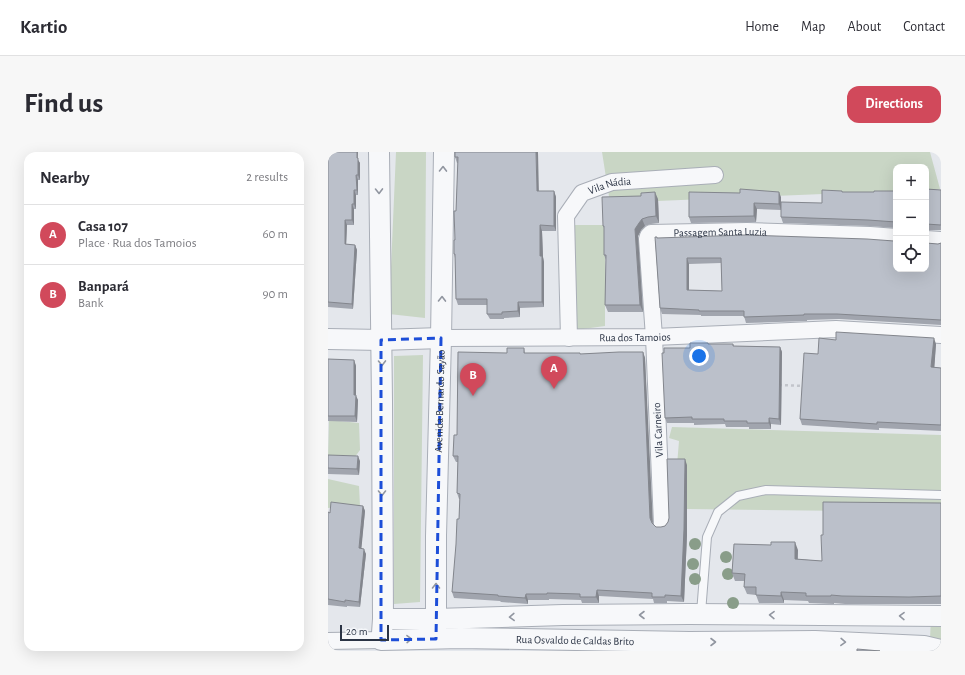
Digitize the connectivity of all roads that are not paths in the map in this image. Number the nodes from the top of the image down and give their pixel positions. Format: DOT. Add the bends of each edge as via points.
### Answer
graph roads {
  1 [pos="379,152"];
  2 [pos="444,152"];
  3 [pos="715,175"];
  4 [pos="893,237"];
  5 [pos="929,239"];
  6 [pos="941,240"];
  7 [pos="941,335"];
  8 [pos="654,337"];
  9 [pos="441,338"];
  10 [pos="569,338"];
  11 [pos="328,339"];
  12 [pos="382,340"];
  13 [pos="941,495"];
  14 [pos="662,524"];
  15 [pos="695,614"];
  16 [pos="933,616"];
  17 [pos="382,619"];
  18 [pos="436,619"];
  19 [pos="328,641"];
  20 [pos="689,642"];
  21 [pos="382,645"];
  22 [pos="436,645"];
  23 [pos="932,648"];
  1 -- 12 [label="street, one-way"];
  9 -- 2 [label="street, Avenida Bernardo Sayão, one-way"];
  3 -- 10 [label="street, Vila Nádia" via="612,182 582,192 566,216"];
  4 -- 8 [label="street, Passagem Santa Luzia" via="748,231 651,233 647,239"];
  5 -- 6 [label="street"];
  7 -- 8 [label="street, Rua dos Tamoios" via="836,329"];
  8 -- 10 [label="street, Rua dos Tamoios"];
  8 -- 14 [label="street, Vila Carneiro"];
  9 -- 10 [label="street, Rua dos Tamoios"];
  9 -- 12 [label="street, Rua dos Tamoios"];
  18 -- 9 [label="street, Avenida Bernardo Sayão, one-way"];
  11 -- 12 [label="street, Rua dos Tamoios"];
  12 -- 17 [label="street, one-way"];
  13 -- 15 [label="lane" via="766,490 738,496 718,512 707,537"];
  16 -- 15 [label="street, Rua Osvaldo de Caldas Brito, one-way"];
  15 -- 18 [label="street, Rua Osvaldo de Caldas Brito, one-way"];
  15 -- 20 [label="street"];
  16 -- 23 [label="street"];
  17 -- 18 [label="street, Rua Osvaldo de Caldas Brito"];
  17 -- 21 [label="street"];
  18 -- 22 [label="street, Avenida Bernardo Sayão"];
  19 -- 21 [label="street, Rua Osvaldo de Caldas Brito"];
  20 -- 22 [label="street, Rua Osvaldo de Caldas Brito" via="460,638"];
  20 -- 23 [label="street, Rua Osvaldo de Caldas Brito, one-way" via="815,641"];
  21 -- 22 [label="street, Rua Osvaldo de Caldas Brito, one-way"];
}
